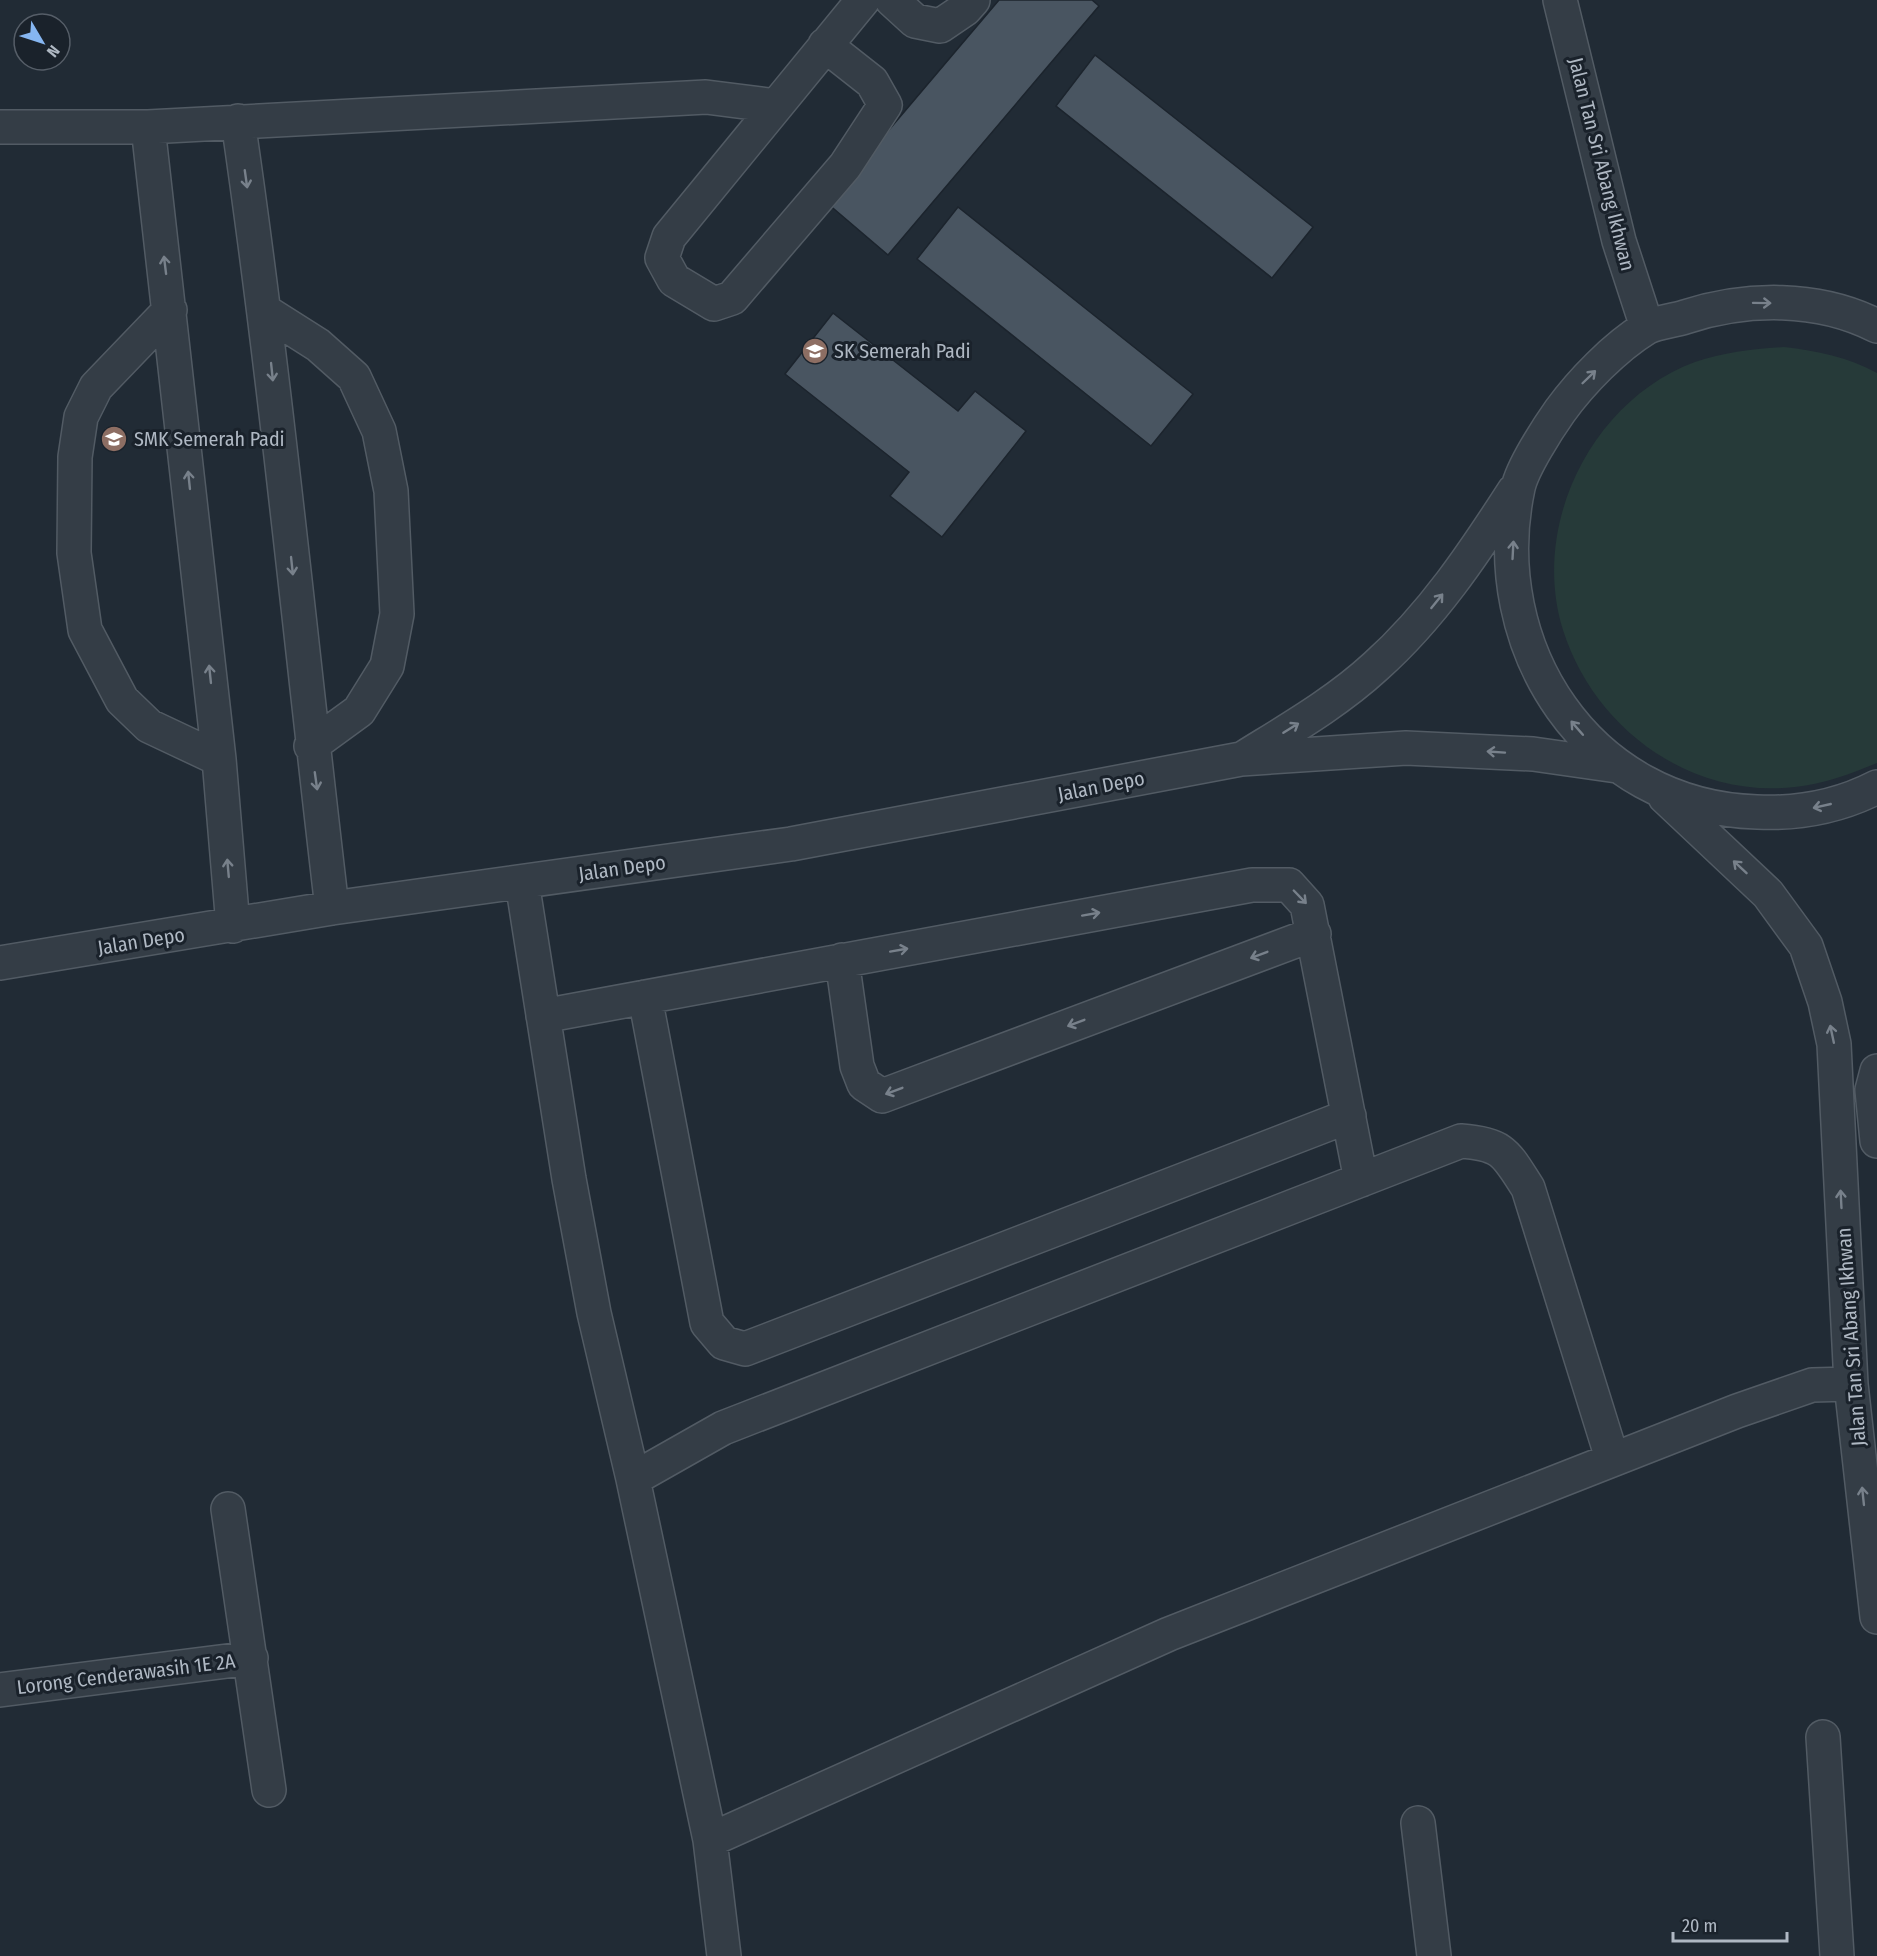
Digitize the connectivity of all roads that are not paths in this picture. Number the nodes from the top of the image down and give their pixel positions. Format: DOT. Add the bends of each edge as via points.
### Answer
graph roads {
  1 [pos="862,0"];
  2 [pos="892,0"];
  3 [pos="973,0"];
  4 [pos="1560,0"];
  5 [pos="825,45"];
  6 [pos="776,106"];
  7 [pos="238,121"];
  8 [pos="0,127"];
  9 [pos="148,127"];
  10 [pos="170,310"];
  11 [pos="266,312"];
  12 [pos="1874,324"];
  13 [pos="1647,327"];
  14 [pos="1518,486"];
  15 [pos="311,746"];
  16 [pos="219,759"];
  17 [pos="1241,759"];
  18 [pos="1617,765"];
  19 [pos="1877,787"];
  20 [pos="1658,789"];
  21 [pos="522,882"];
  22 [pos="332,908"];
  23 [pos="233,926"];
  24 [pos="1314,934"];
  25 [pos="842,960"];
  26 [pos="0,963"];
  27 [pos="645,997"];
  28 [pos="543,1016"];
  29 [pos="1875,1080"];
  30 [pos="1349,1116"];
  31 [pos="1877,1141"];
  32 [pos="1361,1180"];
  33 [pos="1851,1384"];
  34 [pos="1612,1458"];
  35 [pos="633,1479"];
  36 [pos="228,1509"];
  37 [pos="1877,1617"];
  38 [pos="251,1658"];
  39 [pos="0,1690"];
  40 [pos="1823,1737"];
  41 [pos="270,1790"];
  42 [pos="1418,1823"];
  43 [pos="710,1839"];
  44 [pos="724,1956"];
  45 [pos="1434,1956"];
  46 [pos="1837,1956"];
  1 -- 5 [label="street"];
  2 -- 3 [label="street" via="915,21 940,26"];
  4 -- 13 [label="street, Jalan Tan Sri Abang Ikhwan" via="1619,241"];
  5 -- 6 [label="street"];
  5 -- 6 [label="street" via="872,82 885,105 845,166 732,298 714,304 675,279 662,258 669,237"];
  6 -- 7 [label="street" via="706,97"];
  7 -- 9 [label="street"];
  7 -- 11 [label="street, one-way"];
  8 -- 9 [label="street"];
  10 -- 9 [label="street, one-way"];
  16 -- 10 [label="street, one-way"];
  10 -- 16 [label="street" via="96,387 81,417 75,457 74,552 85,630 123,700 149,726"];
  11 -- 15 [label="street, one-way"];
  11 -- 15 [label="street" via="318,345 354,377 379,431 391,491 397,614 387,666 359,711"];
  13 -- 12 [label="street, one-way" via="1714,308 1755,302 1833,310"];
  14 -- 13 [label="street, one-way" via="1548,427 1574,391"];
  17 -- 14 [label="street, one-way" via="1330,704 1377,666 1464,567"];
  18 -- 14 [label="street, one-way" via="1588,742 1564,714 1545,685 1525,639 1512,570"];
  15 -- 22 [label="street, one-way"];
  23 -- 16 [label="street, one-way"];
  18 -- 17 [label="street, one-way" via="1533,754 1406,748"];
  17 -- 21 [label="street, Jalan Depo" via="791,844"];
  18 -- 20 [label="street"];
  19 -- 20 [label="street, one-way" via="1822,807 1779,813 1738,812 1698,804"];
  33 -- 20 [label="street, Jalan Tan Sri Abang Ikhwan, one-way" via="1832,1033 1825,1002 1806,946 1768,894"];
  21 -- 22 [label="street, Jalan Depo"];
  21 -- 28 [label="street"];
  22 -- 23 [label="street, Jalan Depo"];
  23 -- 26 [label="street, Jalan Depo"];
  25 -- 24 [label="street, one-way" via="1252,885 1289,885 1308,905"];
  24 -- 25 [label="street, one-way" via="882,1096 864,1084 857,1066"];
  24 -- 30 [label="street"];
  25 -- 27 [label="street"];
  27 -- 28 [label="street"];
  27 -- 30 [label="street" via="707,1323 724,1343 745,1349"];
  28 -- 35 [label="street" via="592,1302"];
  29 -- 31 [label="street"];
  30 -- 32 [label="street"];
  32 -- 34 [label="street" via="1461,1141 1487,1143 1506,1154 1528,1188"];
  32 -- 35 [label="street" via="723,1428"];
  33 -- 34 [label="street" via="1812,1385"];
  37 -- 33 [label="street, Jalan Tan Sri Abang Ikhwan, one-way"];
  34 -- 43 [label="street" via="1169,1634"];
  35 -- 43 [label="street"];
  36 -- 38 [label="street"];
  38 -- 39 [label="street, Lorong Cenderawasih 1E 2A"];
  38 -- 41 [label="street"];
  40 -- 46 [label="street"];
  42 -- 45 [label="street"];
  43 -- 44 [label="street"];
}
